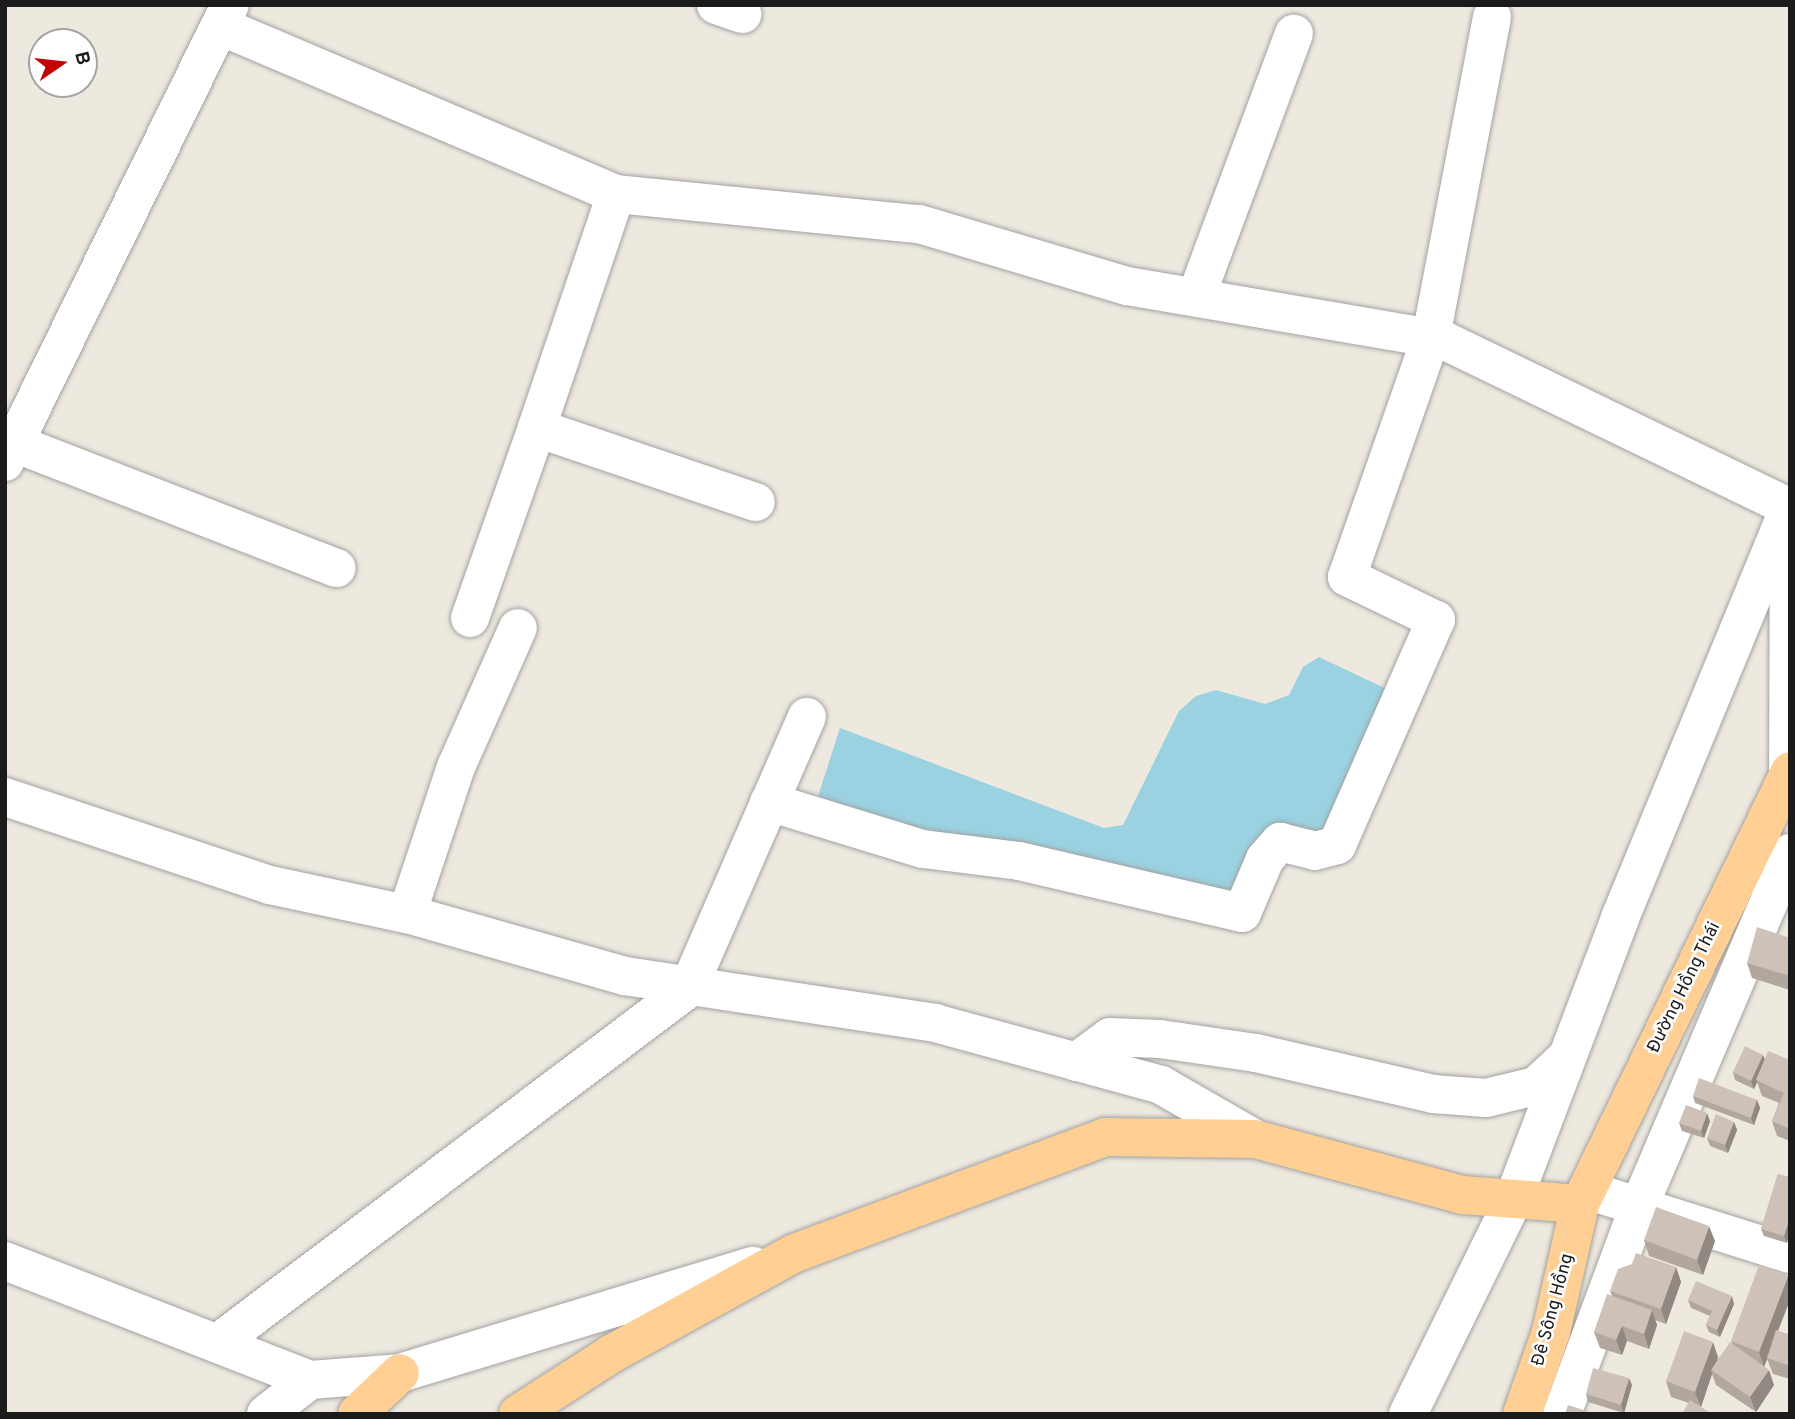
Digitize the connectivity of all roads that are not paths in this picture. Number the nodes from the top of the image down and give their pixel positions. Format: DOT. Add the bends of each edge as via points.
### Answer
graph roads {
  1 [pos="225,16"];
  2 [pos="1492,17"];
  3 [pos="1294,34"];
  4 [pos="616,194"];
  5 [pos="1196,297"];
  6 [pos="1431,337"];
  7 [pos="537,428"];
  8 [pos="10,452"];
  9 [pos="756,502"];
  10 [pos="1789,507"];
  11 [pos="337,568"];
  12 [pos="470,618"];
  13 [pos="518,628"];
  14 [pos="807,717"];
  15 [pos="1789,774"];
  16 [pos="5,797"];
  17 [pos="769,802"];
  18 [pos="1790,853"];
  19 [pos="407,914"];
  20 [pos="688,989"];
  21 [pos="1565,1059"];
  22 [pos="1076,1062"];
  23 [pos="1255,1139"];
  24 [pos="1583,1197"];
  25 [pos="1511,1203"];
  26 [pos="1638,1209"];
  27 [pos="795,1254"];
  28 [pos="1790,1254"];
  29 [pos="5,1261"];
  30 [pos="219,1342"];
  31 [pos="400,1373"];
  32 [pos="310,1380"];
  33 [pos="266,1414"];
  34 [pos="357,1414"];
  35 [pos="519,1414"];
  36 [pos="1408,1414"];
  37 [pos="1522,1414"];
  38 [pos="1562,1414"];
  1 -- 4 [label="street"];
  1 -- 8 [label="street"];
  2 -- 6 [label="street"];
  3 -- 5 [label="street"];
  4 -- 5 [label="street" via="919,224 1127,286"];
  4 -- 7 [label="street"];
  5 -- 6 [label="street"];
  6 -- 10 [label="street"];
  6 -- 17 [label="street" via="1347,577 1436,620 1425,656 1337,845 1315,851 1280,842 1265,859 1242,913 1019,861 923,849"];
  7 -- 9 [label="street"];
  7 -- 12 [label="street"];
  8 -- 11 [label="street"];
  10 -- 15 [label="street"];
  10 -- 21 [label="street"];
  13 -- 19 [label="street" via="456,767"];
  14 -- 17 [label="street"];
  15 -- 24 [label="main road, Đường Hồng Thái"];
  16 -- 19 [label="street" via="270,885"];
  17 -- 20 [label="street"];
  18 -- 26 [label="street"];
  19 -- 20 [label="street"];
  20 -- 22 [label="street" via="934,1023"];
  20 -- 30 [label="street"];
  21 -- 22 [label="street" via="1535,1086 1486,1098 1433,1094 1256,1052 1160,1039 1110,1037"];
  21 -- 25 [label="street"];
  22 -- 23 [label="street" via="1161,1085"];
  23 -- 25 [label="main road"];
  23 -- 27 [label="main road" via="1105,1137"];
  24 -- 25 [label="main road"];
  24 -- 26 [label="street"];
  24 -- 37 [label="main road, Đê Sông Hồng" via="1551,1332"];
  25 -- 36 [label="street"];
  26 -- 28 [label="street"];
  26 -- 38 [label="street"];
  27 -- 31 [label="street"];
  27 -- 35 [label="main road" via="611,1353"];
  29 -- 30 [label="street"];
  30 -- 32 [label="street"];
  31 -- 32 [label="street"];
  31 -- 34 [label="main road"];
  32 -- 33 [label="street"];
}
